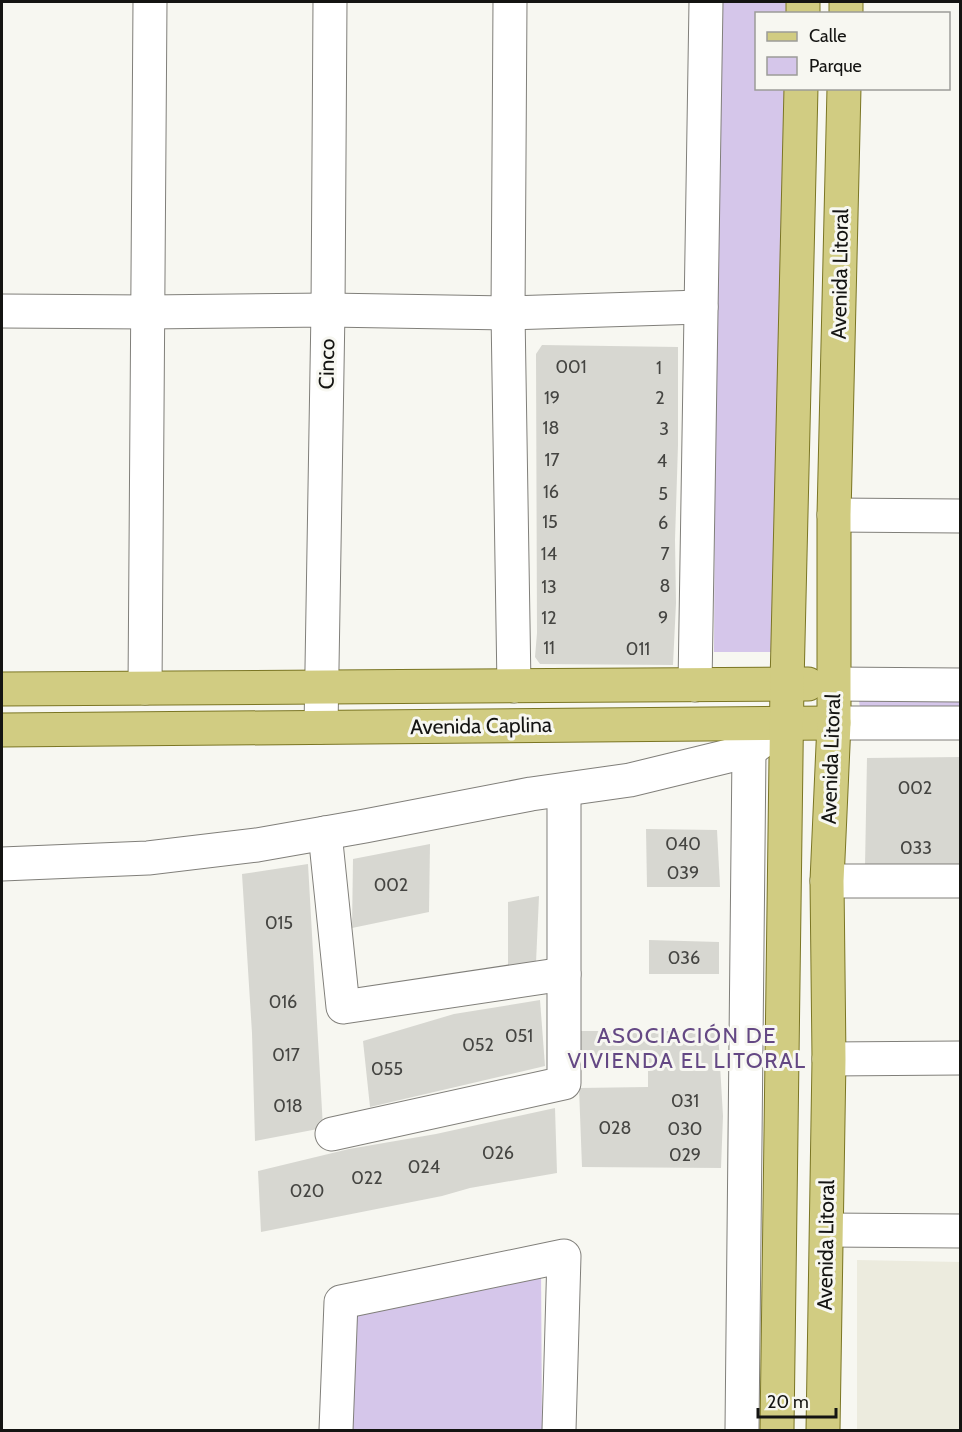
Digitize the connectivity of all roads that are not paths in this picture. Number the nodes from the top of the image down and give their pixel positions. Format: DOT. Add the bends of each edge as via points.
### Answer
graph roads {
  1 [pos="150,2"];
  2 [pos="330,2"];
  3 [pos="510,2"];
  4 [pos="706,2"];
  5 [pos="801,90"];
  6 [pos="844,90"];
  7 [pos="701,307"];
  8 [pos="328,310"];
  9 [pos="2,311"];
  10 [pos="147,312"];
  11 [pos="508,313"];
  12 [pos="834,515"];
  13 [pos="960,516"];
  14 [pos="787,684"];
  15 [pos="834,684"];
  16 [pos="695,685"];
  17 [pos="960,685"];
  18 [pos="514,686"];
  19 [pos="321,687"];
  20 [pos="145,688"];
  21 [pos="2,689"];
  22 [pos="786,723"];
  23 [pos="834,723"];
  24 [pos="960,723"];
  25 [pos="321,728"];
  26 [pos="2,730"];
  27 [pos="749,751"];
  28 [pos="564,790"];
  29 [pos="326,833"];
  30 [pos="2,864"];
  31 [pos="827,881"];
  32 [pos="960,881"];
  33 [pos="564,974"];
  34 [pos="960,1058"];
  35 [pos="829,1059"];
  36 [pos="332,1134"];
  37 [pos="826,1230"];
  38 [pos="960,1231"];
  39 [pos="336,1431"];
  40 [pos="559,1431"];
  41 [pos="742,1431"];
  42 [pos="777,1431"];
  43 [pos="823,1431"];
  1 -- 10 [label="street"];
  2 -- 8 [label="street, Cinco"];
  3 -- 11 [label="street"];
  4 -- 7 [label="street"];
  5 -- 14 [label="main road, Avenida Litoral"];
  6 -- 12 [label="main road, Avenida Litoral"];
  7 -- 11 [label="street"];
  7 -- 16 [label="street"];
  8 -- 10 [label="street"];
  8 -- 11 [label="street"];
  8 -- 19 [label="street, Cinco"];
  9 -- 10 [label="street"];
  10 -- 20 [label="street"];
  11 -- 18 [label="street"];
  12 -- 13 [label="street"];
  12 -- 15 [label="main road, Avenida Litoral"];
  14 -- 15 [label="main road, Avenida Caplina"];
  14 -- 16 [label="main road, Avenida Caplina"];
  14 -- 22 [label="main road, Avenida Litoral"];
  15 -- 17 [label="street, Avenida Caplina"];
  15 -- 23 [label="main road, Avenida Litoral"];
  16 -- 18 [label="main road, Avenida Caplina"];
  18 -- 19 [label="main road, Avenida Caplina"];
  19 -- 20 [label="main road, Avenida Caplina"];
  19 -- 25 [label="street, Cinco"];
  20 -- 21 [label="main road, Avenida Caplina"];
  22 -- 23 [label="main road, Avenida Caplina"];
  22 -- 25 [label="main road, Avenida Caplina"];
  22 -- 27 [label="street"];
  22 -- 42 [label="main road, Avenida Litoral"];
  23 -- 24 [label="street, Avenida Caplina"];
  23 -- 31 [label="main road, Avenida Litoral"];
  25 -- 26 [label="main road, Avenida Caplina"];
  27 -- 28 [label="street" via="630,780"];
  27 -- 41 [label="street"];
  28 -- 29 [label="street"];
  28 -- 33 [label="street"];
  29 -- 30 [label="street" via="148,858"];
  29 -- 33 [label="street" via="343,1007"];
  31 -- 32 [label="street"];
  31 -- 35 [label="main road, Avenida Litoral"];
  33 -- 36 [label="street" via="564,1083"];
  34 -- 35 [label="street"];
  35 -- 37 [label="main road, Avenida Litoral"];
  37 -- 38 [label="street"];
  37 -- 43 [label="main road, Avenida Litoral"];
  39 -- 40 [label="street" via="341,1302 564,1256"];
}
